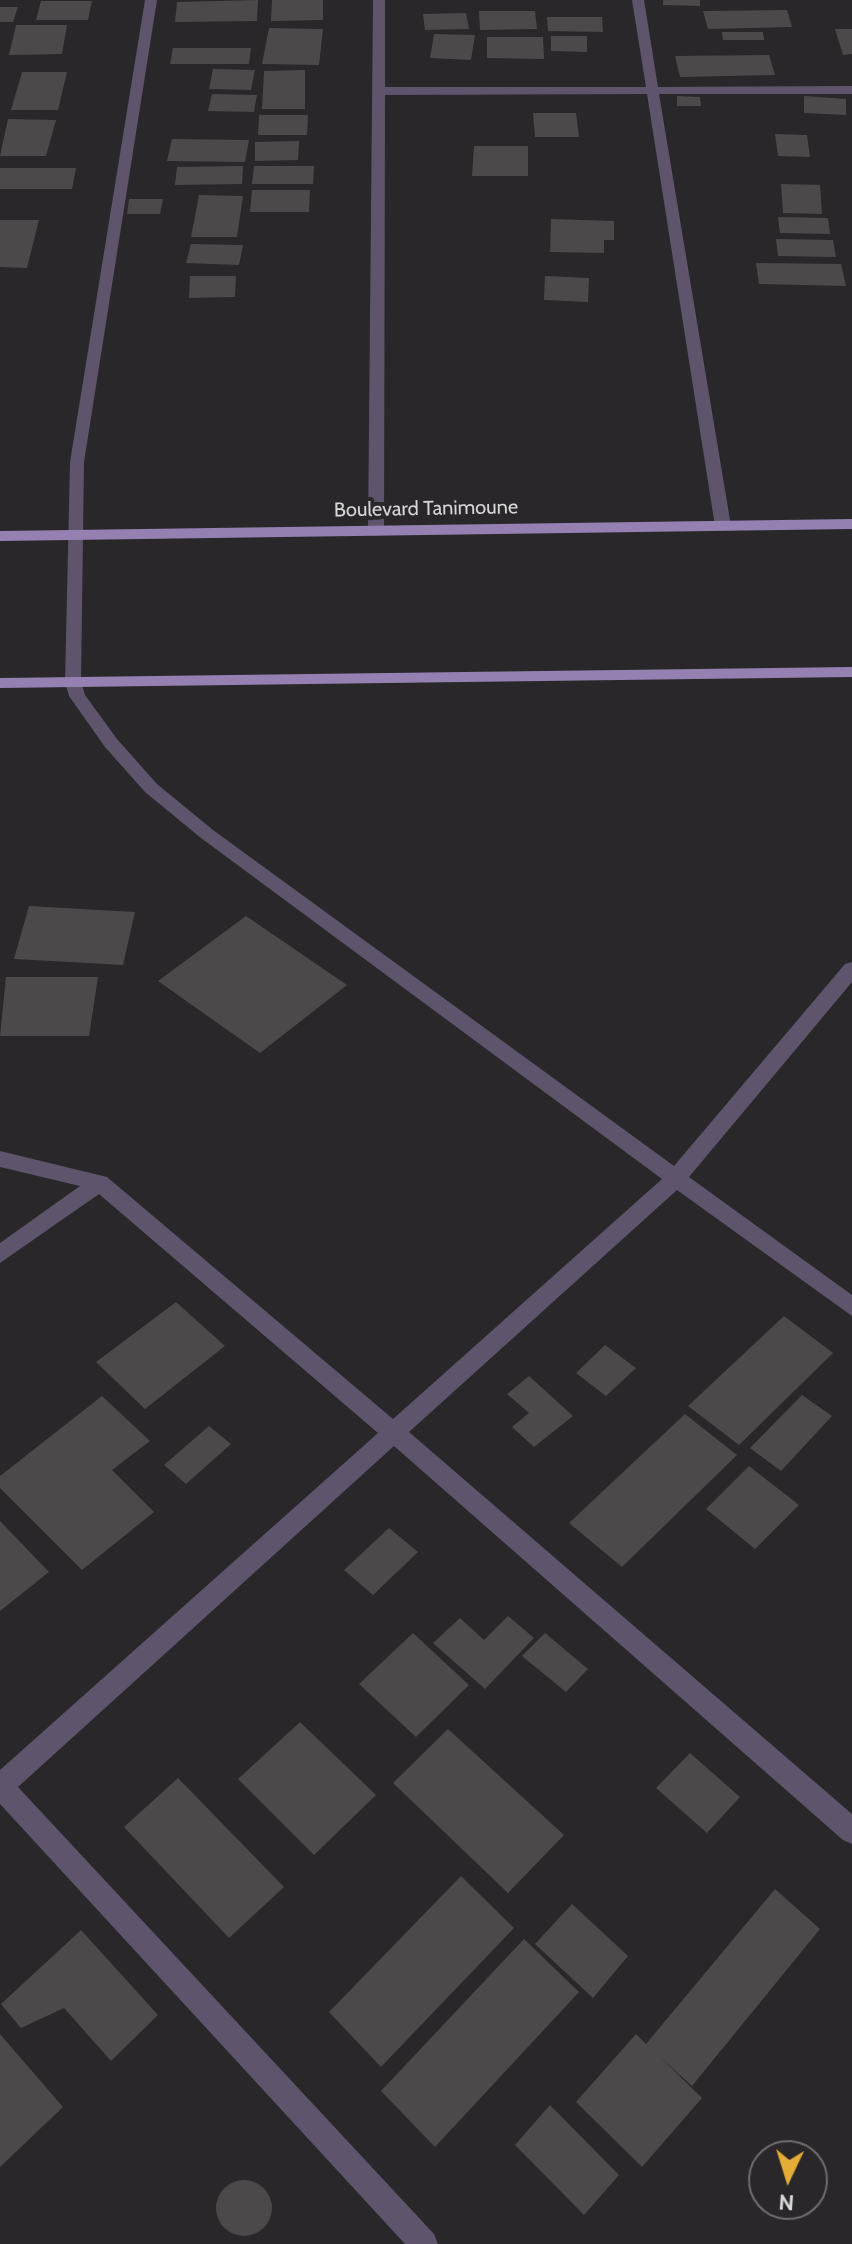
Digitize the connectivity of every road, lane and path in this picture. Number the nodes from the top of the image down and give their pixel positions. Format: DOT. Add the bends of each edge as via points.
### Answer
graph roads {
  1 [pos="151,0"];
  2 [pos="379,0"];
  3 [pos="638,0"];
  4 [pos="852,90"];
  5 [pos="379,91"];
  6 [pos="650,91"];
  7 [pos="852,524"];
  8 [pos="723,526"];
  9 [pos="376,531"];
  10 [pos="0,536"];
  11 [pos="74,536"];
  12 [pos="852,672"];
  13 [pos="73,682"];
  14 [pos="0,683"];
  15 [pos="852,969"];
  16 [pos="0,1159"];
  17 [pos="676,1178"];
  18 [pos="100,1183"];
  19 [pos="0,1254"];
  20 [pos="852,1307"];
  21 [pos="394,1433"];
  22 [pos="0,1787"];
  23 [pos="852,1831"];
  24 [pos="424,2244"];
  1 -- 11 [label="street" via="77,462"];
  2 -- 5 [label="street"];
  3 -- 6 [label="street"];
  4 -- 6 [label="street"];
  5 -- 6 [label="street"];
  5 -- 9 [label="street"];
  6 -- 8 [label="street"];
  7 -- 8 [label="main road, Boulevard Tanimoune"];
  8 -- 9 [label="main road, Boulevard Tanimoune"];
  9 -- 11 [label="main road, Boulevard Tanimoune"];
  10 -- 11 [label="main road, Boulevard Tanimoune"];
  11 -- 13 [label="street"];
  12 -- 13 [label="main road"];
  13 -- 14 [label="main road"];
  13 -- 17 [label="street" via="77,696 111,743 185,816"];
  15 -- 17 [label="street"];
  16 -- 18 [label="street"];
  17 -- 20 [label="street"];
  17 -- 21 [label="street"];
  18 -- 19 [label="street"];
  18 -- 21 [label="street"];
  21 -- 22 [label="street"];
  21 -- 23 [label="street"];
  22 -- 24 [label="street"];
}
